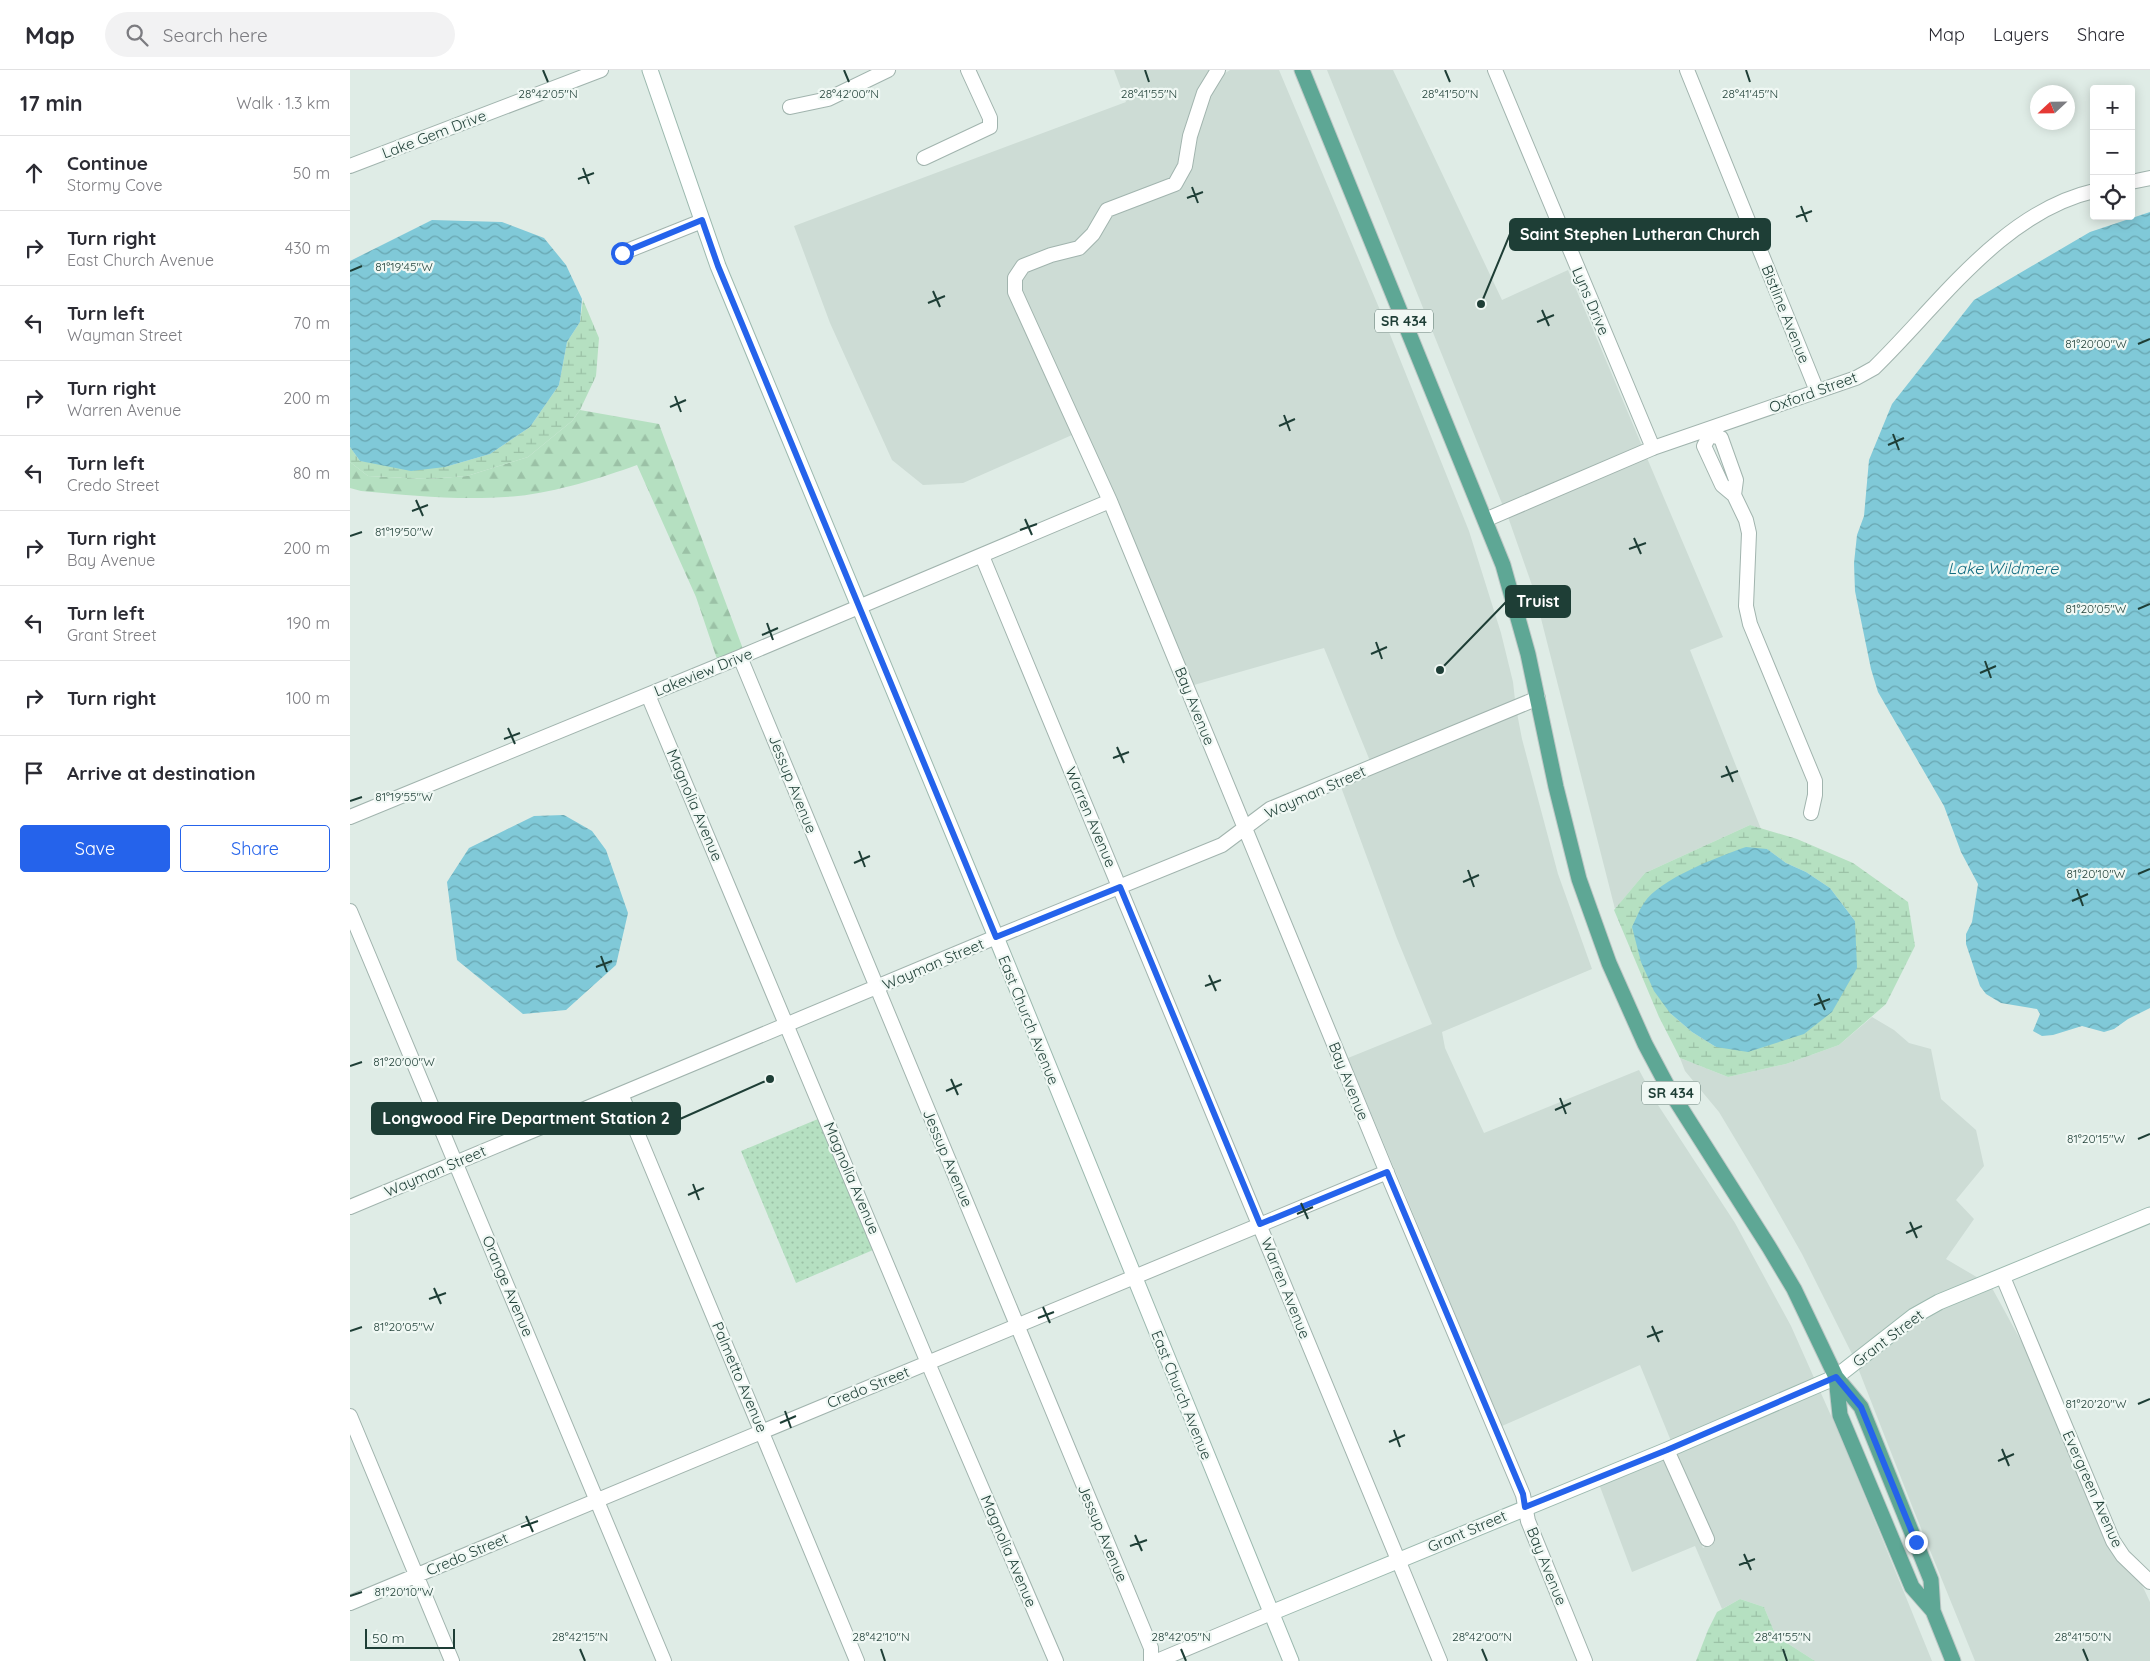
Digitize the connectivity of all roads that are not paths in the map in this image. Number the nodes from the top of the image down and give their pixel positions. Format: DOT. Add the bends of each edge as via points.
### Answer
graph roads {
  1 [pos="601,70"];
  2 [pos="650,70"];
  3 [pos="888,70"];
  4 [pos="968,70"];
  5 [pos="1218,70"];
  6 [pos="1302,70"];
  7 [pos="1495,70"];
  8 [pos="1687,70"];
  9 [pos="790,107"];
  10 [pos="924,158"];
  11 [pos="350,166"];
  12 [pos="2150,178"];
  13 [pos="2135,181"];
  14 [pos="2090,192"];
  15 [pos="702,220"];
  16 [pos="622,253"];
  17 [pos="1817,391"];
  18 [pos="1709,432"];
  19 [pos="1653,448"];
  20 [pos="1110,501"];
  21 [pos="1485,520"];
  22 [pos="982,556"];
  23 [pos="858,607"];
  24 [pos="740,657"];
  25 [pos="648,695"];
  26 [pos="1538,698"];
  27 [pos="1811,813"];
  28 [pos="350,817"];
  29 [pos="1244,826"];
  30 [pos="1120,887"];
  31 [pos="350,911"];
  32 [pos="996,937"];
  33 [pos="877,988"];
  34 [pos="788,1024"];
  35 [pos="621,1094"];
  36 [pos="456,1162"];
  37 [pos="1387,1172"];
  38 [pos="350,1207"];
  39 [pos="2150,1214"];
  40 [pos="1260,1224"];
  41 [pos="2003,1277"];
  42 [pos="1134,1278"];
  43 [pos="1017,1326"];
  44 [pos="928,1363"];
  45 [pos="1836,1377"];
  46 [pos="350,1416"];
  47 [pos="762,1431"];
  48 [pos="1667,1450"];
  49 [pos="598,1500"];
  50 [pos="1525,1507"];
  51 [pos="1707,1539"];
  52 [pos="1398,1560"];
  53 [pos="416,1575"];
  54 [pos="2150,1582"];
  55 [pos="350,1603"];
  56 [pos="1933,1611"];
  57 [pos="1271,1613"];
  58 [pos="452,1661"];
  59 [pos="664,1661"];
  60 [pos="857,1661"];
  61 [pos="1056,1661"];
  62 [pos="1151,1661"];
  63 [pos="1157,1661"];
  64 [pos="1291,1661"];
  65 [pos="1440,1661"];
  66 [pos="1585,1661"];
  67 [pos="1953,1661"];
  1 -- 11 [label="street, Lake Gem Drive"];
  2 -- 15 [label="street, East Church Avenue"];
  3 -- 9 [label="street" via="828,99"];
  4 -- 10 [label="street" via="990,118 990,127"];
  5 -- 20 [label="street, Bay Avenue" via="1204,94 1190,136 1185,166 1175,184 1107,210 1093,234 1079,248 1023,266 1015,278 1015,292"];
  6 -- 21 [label="main road, SR 434"];
  7 -- 19 [label="street, Lyns Drive"];
  8 -- 17 [label="street, Bistline Avenue"];
  12 -- 13 [label="street"];
  14 -- 17 [label="street, Oxford Street" via="2054,206 2002,240 1975,262 1874,368 1856,378"];
  15 -- 16 [label="street"];
  15 -- 23 [label="street, East Church Avenue"];
  17 -- 18 [label="street, Oxford Street"];
  18 -- 19 [label="street, Oxford Street"];
  18 -- 27 [label="street" via="1704,446 1722,486 1734,495 1750,533 1746,606 1750,624 1815,781"];
  19 -- 21 [label="street, Oxford Street"];
  20 -- 22 [label="street, Lakeview Drive"];
  20 -- 29 [label="street, Bay Avenue"];
  21 -- 26 [label="main road, SR 434" via="1516,609"];
  22 -- 23 [label="street, Lakeview Drive"];
  22 -- 30 [label="street, Warren Avenue"];
  23 -- 24 [label="street, Lakeview Drive"];
  23 -- 32 [label="street, East Church Avenue"];
  24 -- 25 [label="street, Lakeview Drive"];
  24 -- 33 [label="street, Jessup Avenue"];
  25 -- 28 [label="street, Lakeview Drive"];
  25 -- 34 [label="street, Magnolia Avenue"];
  26 -- 29 [label="street, Wayman Street" via="1270,809"];
  26 -- 45 [label="main road, SR 434" via="1579,879 1627,1006 1670,1091 1790,1282"];
  29 -- 30 [label="street, Wayman Street" via="1222,844"];
  29 -- 37 [label="street, Bay Avenue"];
  30 -- 32 [label="street, Wayman Street"];
  30 -- 40 [label="street, Warren Avenue"];
  31 -- 36 [label="street, Orange Avenue"];
  32 -- 33 [label="street, Wayman Street"];
  32 -- 42 [label="street, East Church Avenue"];
  33 -- 34 [label="street, Wayman Street"];
  33 -- 43 [label="street, Jessup Avenue"];
  34 -- 35 [label="street, Wayman Street"];
  34 -- 44 [label="street, Magnolia Avenue"];
  35 -- 36 [label="street, Wayman Street"];
  35 -- 47 [label="street, Palmetto Avenue"];
  36 -- 38 [label="street, Wayman Street"];
  36 -- 49 [label="street, Orange Avenue"];
  37 -- 40 [label="street, Credo Street"];
  37 -- 50 [label="street, Bay Avenue" via="1523,1494"];
  39 -- 41 [label="street, Grant Street"];
  40 -- 42 [label="street, Credo Street"];
  40 -- 52 [label="street, Warren Avenue"];
  41 -- 45 [label="street, Grant Street" via="1939,1302 1914,1316"];
  41 -- 54 [label="street, Evergreen Avenue" via="2112,1541 2122,1556"];
  42 -- 43 [label="street, Credo Street"];
  42 -- 57 [label="street, East Church Avenue"];
  43 -- 44 [label="street, Credo Street"];
  43 -- 62 [label="street, Jessup Avenue" via="1151,1648"];
  44 -- 47 [label="street, Credo Street"];
  44 -- 61 [label="street, Magnolia Avenue"];
  45 -- 48 [label="street, Grant Street"];
  45 -- 56 [label="main road, SR 434" via="1840,1415 1861,1466 1912,1587"];
  45 -- 56 [label="main road, SR 434" via="1861,1407 1931,1580"];
  46 -- 53 [label="street"];
  47 -- 49 [label="street, Credo Street"];
  47 -- 60 [label="street, Palmetto Avenue"];
  48 -- 50 [label="street, Grant Street"];
  48 -- 51 [label="street"];
  49 -- 53 [label="street, Credo Street"];
  49 -- 59 [label="street, Orange Avenue"];
  50 -- 52 [label="street, Grant Street"];
  50 -- 66 [label="street, Bay Avenue"];
  52 -- 57 [label="street, Grant Street"];
  52 -- 65 [label="street, Warren Avenue"];
  53 -- 55 [label="street, Credo Street"];
  53 -- 58 [label="street"];
  56 -- 67 [label="main road, SR 434"];
  57 -- 63 [label="street, Grant Street"];
  57 -- 64 [label="street, East Church Avenue"];
}
